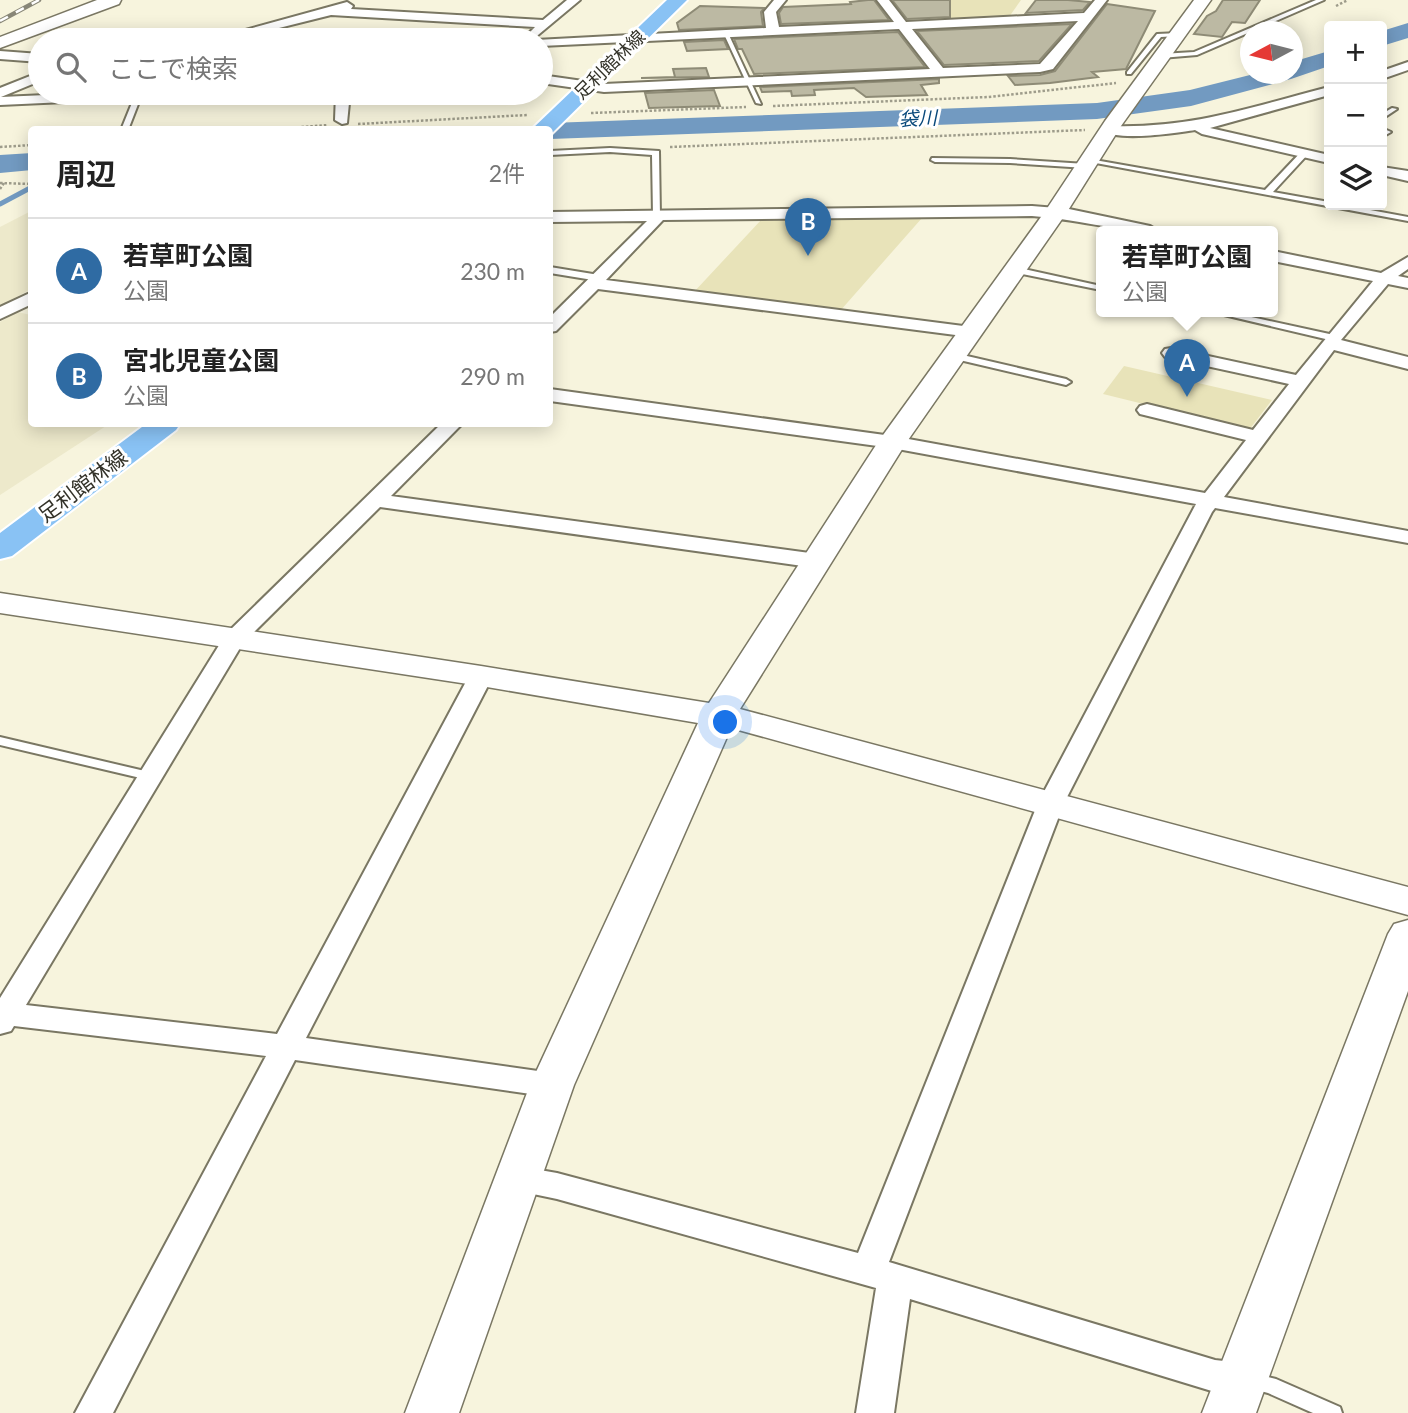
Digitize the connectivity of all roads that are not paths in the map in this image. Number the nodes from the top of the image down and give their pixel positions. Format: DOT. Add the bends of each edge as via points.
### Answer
graph roads {
  1 [pos="113,0"];
  2 [pos="365,0"];
  3 [pos="574,0"];
  4 [pos="678,0"];
  5 [pos="780,0"];
  6 [pos="883,0"];
  7 [pos="1101,0"];
  8 [pos="1203,0"];
  9 [pos="1321,0"];
  10 [pos="331,11"];
  11 [pos="1087,17"];
  12 [pos="545,24"];
  13 [pos="903,25"];
  14 [pos="39,28"];
  15 [pos="270,28"];
  16 [pos="540,28"];
  17 [pos="773,31"];
  18 [pos="28,32"];
  19 [pos="725,33"];
  20 [pos="1177,34"];
  21 [pos="639,37"];
  22 [pos="553,41"];
  23 [pos="0,43"];
  24 [pos="0,55"];
  25 [pos="1161,56"];
  26 [pos="28,57"];
  27 [pos="1408,66"];
  28 [pos="940,73"];
  29 [pos="1387,74"];
  30 [pos="1387,77"];
  31 [pos="1132,78"];
  32 [pos="28,81"];
  33 [pos="553,81"];
  34 [pos="750,82"];
  35 [pos="1408,83"];
  36 [pos="588,86"];
  37 [pos="1324,92"];
  38 [pos="0,93"];
  39 [pos="28,100"];
  40 [pos="0,101"];
  41 [pos="134,105"];
  42 [pos="343,105"];
  43 [pos="758,105"];
  44 [pos="1394,109"];
  45 [pos="1387,114"];
  46 [pos="544,121"];
  47 [pos="342,123"];
  48 [pos="126,126"];
  49 [pos="1188,126"];
  50 [pos="1097,143"];
  51 [pos="553,153"];
  52 [pos="1305,153"];
  53 [pos="1324,158"];
  54 [pos="935,160"];
  55 [pos="1387,172"];
  56 [pos="1408,176"];
  57 [pos="1268,192"];
  58 [pos="1324,203"];
  59 [pos="1362,210"];
  60 [pos="1056,212"];
  61 [pos="657,215"];
  62 [pos="553,217"];
  63 [pos="1408,219"];
  64 [pos="1125,226"];
  65 [pos="1278,257"];
  66 [pos="1408,262"];
  67 [pos="1015,270"];
  68 [pos="553,271"];
  69 [pos="1384,278"];
  70 [pos="596,281"];
  71 [pos="1408,283"];
  72 [pos="1096,287"];
  73 [pos="1236,317"];
  74 [pos="553,324"];
  75 [pos="1332,341"];
  76 [pos="963,344"];
  77 [pos="1171,353"];
  78 [pos="1408,363"];
  79 [pos="1066,382"];
  80 [pos="1299,382"];
  81 [pos="553,395"];
  82 [pos="1147,410"];
  83 [pos="161,427"];
  84 [pos="449,427"];
  85 [pos="1257,437"];
  86 [pos="892,442"];
  87 [pos="373,500"];
  88 [pos="1209,501"];
  89 [pos="1408,537"];
  90 [pos="0,549"];
  91 [pos="817,561"];
  92 [pos="0,603"];
  93 [pos="234,639"];
  94 [pos="481,676"];
  95 [pos="719,715"];
  96 [pos="0,741"];
  97 [pos="149,776"];
  98 [pos="1051,803"];
  99 [pos="1408,901"];
  100 [pos="1408,934"];
  101 [pos="2,1016"];
  102 [pos="286,1047"];
  103 [pos="552,1085"];
  104 [pos="517,1179"];
  105 [pos="882,1276"];
  106 [pos="1236,1396"];
  107 [pos="94,1413"];
  108 [pos="432,1413"];
  109 [pos="875,1413"];
  110 [pos="1333,1413"];
  1 -- 14 [label="street"];
  2 -- 10 [label="street"];
  3 -- 12 [label="street"];
  4 -- 21 [label="main road, 足利館林線"];
  5 -- 17 [label="street" via="771,12"];
  6 -- 13 [label="street"];
  7 -- 11 [label="street"];
  8 -- 20 [label="street"];
  9 -- 25 [label="lane" via="1195,54"];
  10 -- 12 [label="street"];
  10 -- 15 [label="street"];
  11 -- 13 [label="street" via="1016,15"];
  11 -- 28 [label="street" via="1048,66"];
  12 -- 16 [label="street"];
  13 -- 17 [label="street"];
  13 -- 28 [label="street"];
  17 -- 19 [label="street"];
  18 -- 23 [label="street"];
  19 -- 21 [label="street"];
  19 -- 34 [label="lane"];
  20 -- 25 [label="street"];
  20 -- 31 [label="lane" via="1159,35"];
  21 -- 22 [label="street"];
  21 -- 36 [label="main road, 足利館林線"];
  24 -- 26 [label="street"];
  25 -- 31 [label="street"];
  27 -- 29 [label="street"];
  28 -- 34 [label="street"];
  30 -- 35 [label="street"];
  31 -- 50 [label="street"];
  32 -- 38 [label="street"];
  33 -- 36 [label="street"];
  34 -- 36 [label="street"];
  34 -- 43 [label="lane"];
  36 -- 46 [label="main road, 足利館林線"];
  37 -- 49 [label="street" via="1227,120"];
  39 -- 40 [label="street"];
  41 -- 48 [label="lane"];
  42 -- 47 [label="street"];
  44 -- 45 [label="lane"];
  49 -- 50 [label="street"];
  49 -- 52 [label="street"];
  50 -- 54 [label="lane" via="1010,161"];
  50 -- 57 [label="lane"];
  50 -- 60 [label="street"];
  51 -- 61 [label="lane" via="656,153"];
  52 -- 53 [label="street"];
  52 -- 57 [label="lane"];
  55 -- 56 [label="street"];
  57 -- 58 [label="lane"];
  59 -- 63 [label="lane"];
  60 -- 61 [label="street"];
  60 -- 64 [label="street"];
  60 -- 67 [label="street"];
  61 -- 62 [label="street"];
  61 -- 70 [label="street"];
  65 -- 69 [label="street"];
  66 -- 69 [label="street"];
  67 -- 72 [label="lane"];
  67 -- 76 [label="street"];
  68 -- 70 [label="lane"];
  69 -- 71 [label="street"];
  69 -- 75 [label="street"];
  70 -- 74 [label="street"];
  70 -- 76 [label="street"];
  73 -- 75 [label="lane"];
  75 -- 78 [label="street"];
  75 -- 80 [label="street"];
  76 -- 79 [label="lane"];
  76 -- 86 [label="street"];
  77 -- 80 [label="street"];
  80 -- 85 [label="street"];
  81 -- 86 [label="street"];
  82 -- 85 [label="street"];
  83 -- 90 [label="main road, 足利館林線"];
  84 -- 87 [label="street"];
  85 -- 88 [label="street"];
  86 -- 88 [label="street"];
  86 -- 91 [label="street"];
  87 -- 91 [label="street"];
  87 -- 93 [label="street"];
  88 -- 89 [label="street"];
  88 -- 98 [label="street"];
  91 -- 95 [label="street"];
  92 -- 93 [label="street"];
  93 -- 94 [label="street"];
  93 -- 97 [label="street"];
  94 -- 95 [label="street"];
  94 -- 102 [label="street"];
  95 -- 98 [label="street"];
  95 -- 103 [label="street"];
  96 -- 97 [label="lane"];
  97 -- 101 [label="street"];
  98 -- 99 [label="street"];
  98 -- 105 [label="street" via="985,966"];
  100 -- 106 [label="street"];
  101 -- 102 [label="street"];
  102 -- 103 [label="street"];
  102 -- 107 [label="street"];
  103 -- 104 [label="street"];
  104 -- 105 [label="street" via="557,1186"];
  104 -- 108 [label="street"];
  105 -- 106 [label="street" via="1215,1376"];
  105 -- 109 [label="street"];
  106 -- 110 [label="lane" via="1270,1385"];
}
